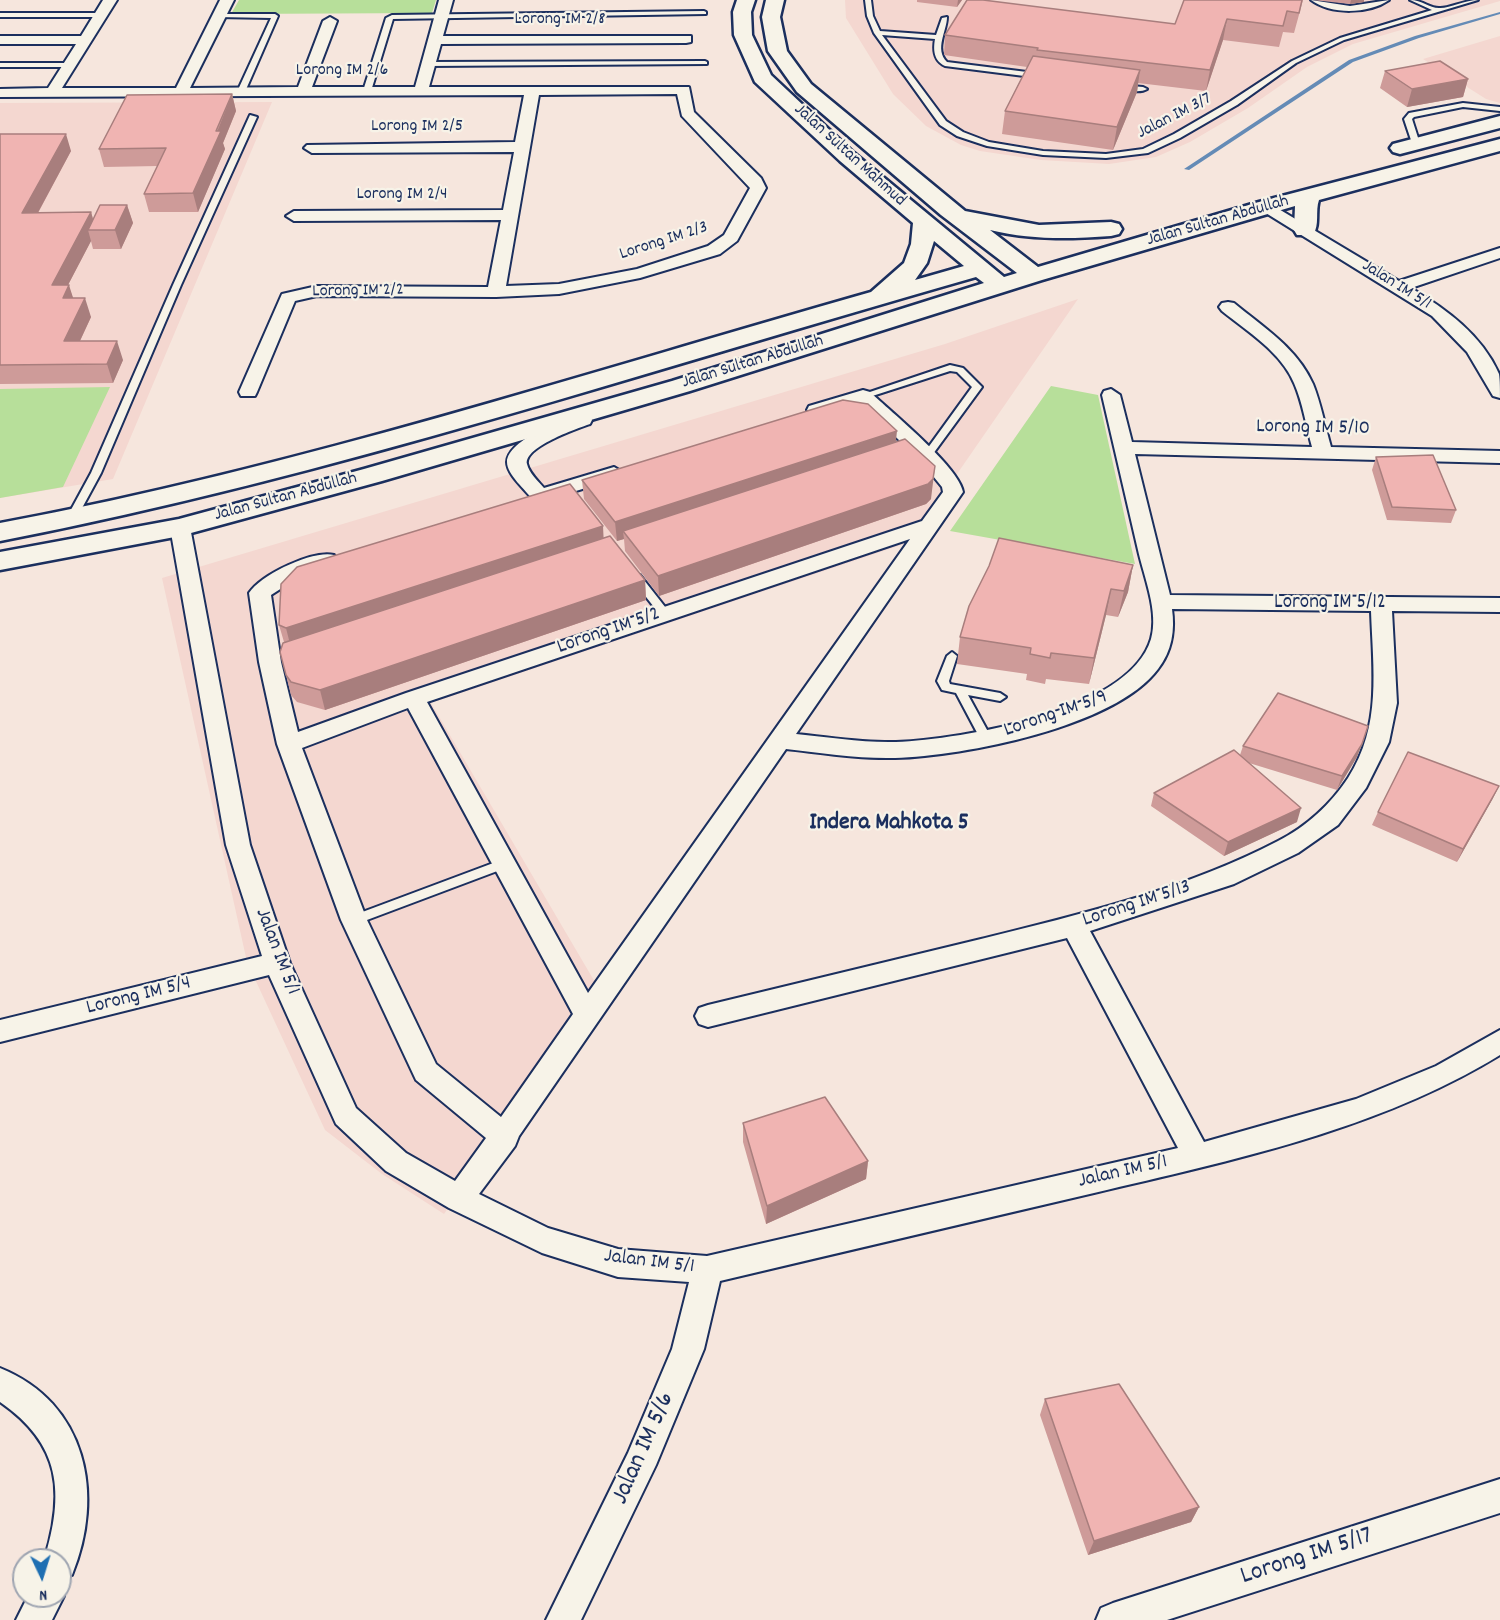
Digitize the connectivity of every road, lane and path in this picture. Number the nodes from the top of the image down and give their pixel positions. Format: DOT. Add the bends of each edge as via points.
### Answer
graph roads {
  1 [pos="110,0"];
  2 [pos="227,0"];
  3 [pos="446,0"];
  4 [pos="746,0"];
  5 [pos="775,0"];
  6 [pos="868,0"];
  7 [pos="1314,0"];
  8 [pos="1386,0"];
  9 [pos="1413,0"];
  10 [pos="1475,0"];
  11 [pos="1439,10"];
  12 [pos="704,13"];
  13 [pos="442,14"];
  14 [pos="0,15"];
  15 [pos="100,15"];
  16 [pos="219,16"];
  17 [pos="945,18"];
  18 [pos="330,21"];
  19 [pos="877,33"];
  20 [pos="939,37"];
  21 [pos="686,39"];
  22 [pos="0,40"];
  23 [pos="85,40"];
  24 [pos="435,40"];
  25 [pos="705,63"];
  26 [pos="70,64"];
  27 [pos="428,64"];
  28 [pos="0,65"];
  29 [pos="1050,77"];
  30 [pos="1119,86"];
  31 [pos="1143,89"];
  32 [pos="532,90"];
  33 [pos="684,90"];
  34 [pos="367,91"];
  35 [pos="421,91"];
  36 [pos="181,92"];
  37 [pos="241,92"];
  38 [pos="303,92"];
  39 [pos="0,93"];
  40 [pos="52,93"];
  41 [pos="1500,109"];
  42 [pos="253,117"];
  43 [pos="1500,122"];
  44 [pos="1416,144"];
  45 [pos="1500,145"];
  46 [pos="522,147"];
  47 [pos="312,148"];
  48 [pos="1382,153"];
  49 [pos="1314,173"];
  50 [pos="1310,196"];
  51 [pos="1267,207"];
  52 [pos="1189,208"];
  53 [pos="949,210"];
  54 [pos="510,215"];
  55 [pos="294,216"];
  56 [pos="924,221"];
  57 [pos="1133,223"];
  58 [pos="1111,229"];
  59 [pos="1305,230"];
  60 [pos="1500,253"];
  61 [pos="1014,259"];
  62 [pos="1034,275"];
  63 [pos="990,277"];
  64 [pos="1398,287"];
  65 [pos="496,292"];
  66 [pos="862,302"];
  67 [pos="1228,307"];
  68 [pos="681,386"];
  69 [pos="248,392"];
  70 [pos="1500,393"];
  71 [pos="1111,395"];
  72 [pos="863,396"];
  73 [pos="795,417"];
  74 [pos="1124,448"];
  75 [pos="917,452"];
  76 [pos="1323,453"];
  77 [pos="1500,457"];
  78 [pos="636,466"];
  79 [pos="540,496"];
  80 [pos="518,502"];
  81 [pos="71,519"];
  82 [pos="932,525"];
  83 [pos="180,527"];
  84 [pos="0,532"];
  85 [pos="349,553"];
  86 [pos="0,561"];
  87 [pos="629,568"];
  88 [pos="1160,602"];
  89 [pos="1381,604"];
  90 [pos="1500,605"];
  91 [pos="664,614"];
  92 [pos="952,656"];
  93 [pos="960,690"];
  94 [pos="1000,697"];
  95 [pos="414,698"];
  96 [pos="986,739"];
  97 [pos="782,740"];
  98 [pos="289,744"];
  99 [pos="504,864"];
  100 [pos="354,920"];
  101 [pos="1074,926"];
  102 [pos="277,963"];
  103 [pos="708,1016"];
  104 [pos="588,1017"];
  105 [pos="0,1031"];
  106 [pos="1500,1041"];
  107 [pos="504,1137"];
  108 [pos="1197,1156"];
  109 [pos="459,1199"];
  110 [pos="707,1270"];
  111 [pos="0,1383"];
  112 [pos="1500,1496"];
  113 [pos="66,1548"];
  114 [pos="563,1620"];
  115 [pos="1113,1620"];
  1 -- 15 [label="street"];
  2 -- 16 [label="street"];
  3 -- 13 [label="street"];
  4 -- 56 [label="main road, Jalan Sultan Mahmud" via="743,35 762,78"];
  5 -- 53 [label="main road, Jalan Sultan Mahmud" via="771,17 778,51 804,88"];
  6 -- 19 [label="lane, Jalan IM 3/7"];
  7 -- 8 [label="lane" via="1366,9"];
  9 -- 11 [label="lane"];
  10 -- 11 [label="lane, Jalan IM 3/7"];
  11 -- 19 [label="lane, Jalan IM 3/7" via="1342,39 1294,62 1177,136 1145,151 1106,156 1031,151 987,144 960,134 943,123"];
  12 -- 13 [label="lane"];
  13 -- 24 [label="street"];
  13 -- 34 [label="lane" via="389,18"];
  14 -- 15 [label="lane"];
  15 -- 23 [label="street"];
  16 -- 36 [label="street"];
  16 -- 37 [label="lane" via="275,16"];
  17 -- 20 [label="lane"];
  18 -- 38 [label="street"];
  19 -- 20 [label="lane"];
  20 -- 29 [label="lane" via="937,56 945,64"];
  21 -- 24 [label="street, Lorong IM 2/8"];
  22 -- 23 [label="street"];
  23 -- 26 [label="street"];
  24 -- 27 [label="street"];
  25 -- 27 [label="lane"];
  26 -- 28 [label="lane"];
  26 -- 40 [label="street"];
  27 -- 35 [label="street"];
  30 -- 31 [label="lane"];
  32 -- 33 [label="street, Lorong IM 2/6"];
  32 -- 35 [label="street, Lorong IM 2/6"];
  32 -- 46 [label="street"];
  33 -- 65 [label="street, Lorong IM 2/3" via="687,113 758,188 731,238 714,250 640,273 559,289"];
  34 -- 35 [label="street, Lorong IM 2/6"];
  34 -- 38 [label="street, Lorong IM 2/6"];
  36 -- 37 [label="street, Lorong IM 2/6"];
  36 -- 40 [label="street, Lorong IM 2/6"];
  37 -- 38 [label="street, Lorong IM 2/6"];
  39 -- 40 [label="street, Lorong IM 2/6"];
  41 -- 44 [label="lane" via="1463,105 1412,115 1408,119"];
  42 -- 81 [label="lane" via="96,473"];
  43 -- 44 [label="main road"];
  44 -- 48 [label="main road"];
  45 -- 50 [label="main road, Jalan Sultan Abdullah"];
  46 -- 47 [label="street, Lorong IM 2/5"];
  46 -- 54 [label="street"];
  49 -- 52 [label="main road, Jalan Sultan Abdullah"];
  50 -- 51 [label="main road, Jalan Sultan Abdullah"];
  50 -- 59 [label="main road" via="1305,208"];
  51 -- 59 [label="street, Jalan IM 5/1"];
  51 -- 62 [label="main road, Jalan Sultan Abdullah"];
  53 -- 58 [label="main road" via="1022,231"];
  53 -- 61 [label="main road, Jalan Sultan Mahmud"];
  54 -- 55 [label="street, Lorong IM 2/4"];
  54 -- 65 [label="street"];
  56 -- 63 [label="main road, Jalan Sultan Mahmud"];
  56 -- 66 [label="main road" via="921,256 912,269 889,289"];
  57 -- 58 [label="main road, Jalan Sultan Abdullah"];
  58 -- 61 [label="main road, Jalan Sultan Abdullah"];
  59 -- 64 [label="street, Jalan IM 5/1"];
  60 -- 64 [label="street"];
  61 -- 62 [label="main road, Jalan Sultan Mahmud"];
  61 -- 63 [label="main road, Jalan Sultan Abdullah"];
  62 -- 63 [label="main road, Jalan Sultan Abdullah"];
  63 -- 66 [label="main road, Jalan Sultan Abdullah"];
  63 -- 68 [label="main road, Jalan Sultan Abdullah"];
  64 -- 70 [label="street, Jalan IM 5/1" via="1462,332"];
  65 -- 69 [label="street, Lorong IM 2/2" via="317,291 288,298"];
  66 -- 81 [label="main road, Jalan Sultan Abdullah" via="373,444"];
  67 -- 76 [label="street" via="1277,348 1303,382"];
  68 -- 79 [label="street" via="556,429 521,451 519,467"];
  68 -- 83 [label="main road, Jalan Sultan Abdullah"];
  71 -- 74 [label="street, Lorong IM 5/9"];
  72 -- 73 [label="street"];
  72 -- 75 [label="street"];
  72 -- 75 [label="lane" via="950,368 960,370 977,387"];
  74 -- 76 [label="street, Lorong IM 5/10"];
  74 -- 88 [label="street, Lorong IM 5/9"];
  75 -- 82 [label="street" via="953,490"];
  76 -- 77 [label="street, Lorong IM 5/10"];
  78 -- 79 [label="street" via="571,492"];
  79 -- 80 [label="street"];
  81 -- 84 [label="main road, Jalan Sultan Abdullah"];
  82 -- 91 [label="street, Lorong IM 5/2"];
  82 -- 97 [label="street"];
  83 -- 86 [label="main road, Jalan Sultan Abdullah"];
  83 -- 102 [label="street, Jalan IM 5/1" via="238,844"];
  85 -- 98 [label="street" via="293,570 260,593"];
  87 -- 91 [label="lane"];
  88 -- 89 [label="street, Lorong IM 5/12"];
  88 -- 96 [label="street, Lorong IM 5/9" via="1162,639 1153,661 1137,680 1087,709"];
  89 -- 90 [label="street, Lorong IM 5/12"];
  89 -- 101 [label="street, Lorong IM 5/13" via="1386,704 1377,742 1359,782 1329,819 1289,847 1225,877"];
  91 -- 95 [label="street, Lorong IM 5/2"];
  92 -- 93 [label="lane" via="943,684"];
  93 -- 94 [label="lane"];
  93 -- 96 [label="lane"];
  95 -- 98 [label="street, Lorong IM 5/2"];
  95 -- 99 [label="street"];
  96 -- 97 [label="street, Lorong IM 5/9" via="896,750"];
  97 -- 104 [label="street"];
  98 -- 100 [label="street"];
  99 -- 100 [label="lane"];
  99 -- 104 [label="street"];
  100 -- 107 [label="street" via="426,1072"];
  101 -- 103 [label="street, Lorong IM 5/13"];
  101 -- 108 [label="street"];
  102 -- 105 [label="street, Lorong IM 5/4"];
  102 -- 109 [label="street, Jalan IM 5/1" via="346,1116 396,1162"];
  104 -- 107 [label="street"];
  106 -- 108 [label="street, Jalan IM 5/1" via="1446,1074 1360,1110"];
  107 -- 109 [label="street"];
  108 -- 110 [label="street, Jalan IM 5/1"];
  109 -- 110 [label="street, Jalan IM 5/1" via="542,1240 618,1263"];
  110 -- 114 [label="street, Jalan IM 5/6" via="684,1359 640,1466"];
  111 -- 113 [label="street" via="35,1409 65,1448 75,1492"];
  112 -- 115 [label="street, Lorong IM 5/17"];
}
